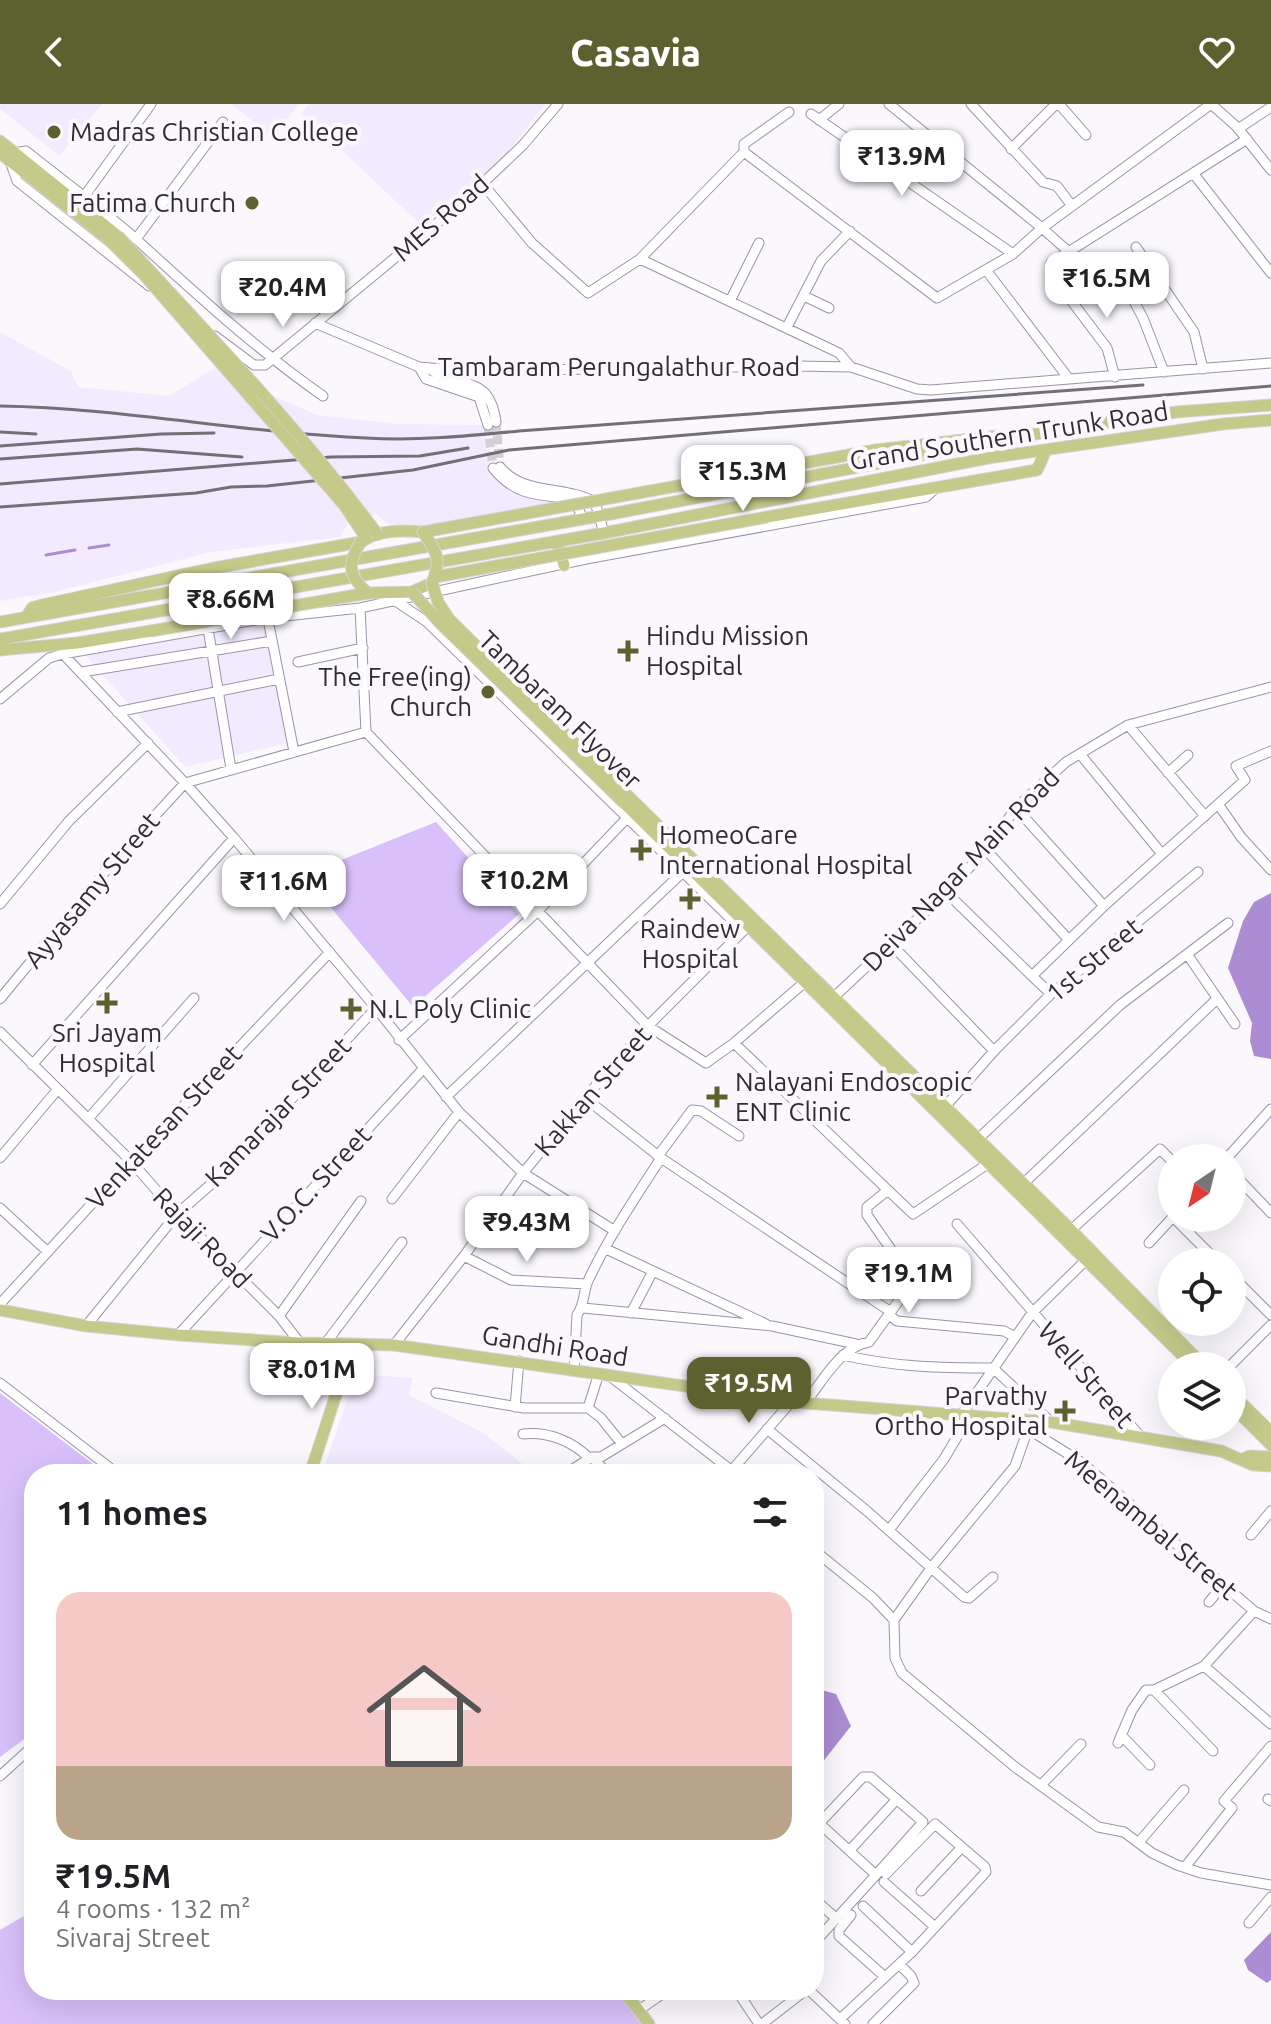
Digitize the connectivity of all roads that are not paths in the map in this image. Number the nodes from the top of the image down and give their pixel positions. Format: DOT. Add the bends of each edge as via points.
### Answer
graph roads {
  1 [pos="151,104"];
  2 [pos="558,104"];
  3 [pos="839,104"];
  4 [pos="1057,104"];
  5 [pos="1211,104"];
  6 [pos="894,105"];
  7 [pos="973,105"];
  8 [pos="1271,107"];
  9 [pos="789,112"];
  10 [pos="223,122"];
  11 [pos="1238,129"];
  12 [pos="1086,135"];
  13 [pos="1247,139"];
  14 [pos="0,141"];
  15 [pos="1011,149"];
  16 [pos="744,152"];
  17 [pos="8,156"];
  18 [pos="1271,170"];
  19 [pos="1193,173"];
  20 [pos="482,183"];
  21 [pos="83,198"];
  22 [pos="1072,206"];
  23 [pos="1042,228"];
  24 [pos="850,231"];
  25 [pos="136,239"];
  26 [pos="759,243"];
  27 [pos="1136,247"];
  28 [pos="1069,252"];
  29 [pos="1013,254"];
  30 [pos="640,259"];
  31 [pos="1051,263"];
  32 [pos="986,270"];
  33 [pos="1271,273"];
  34 [pos="1058,283"];
  35 [pos="1129,292"];
  36 [pos="804,296"];
  37 [pos="730,301"];
  38 [pos="829,308"];
  39 [pos="315,323"];
  40 [pos="787,327"];
  41 [pos="272,360"];
  42 [pos="1271,363"];
  43 [pos="851,367"];
  44 [pos="424,368"];
  45 [pos="1203,369"];
  46 [pos="1164,372"];
  47 [pos="1115,377"];
  48 [pos="1069,379"];
  49 [pos="323,396"];
  50 [pos="1271,405"];
  51 [pos="1271,420"];
  52 [pos="492,424"];
  53 [pos="1022,436"];
  54 [pos="1046,450"];
  55 [pos="937,488"];
  56 [pos="600,516"];
  57 [pos="583,519"];
  58 [pos="423,532"];
  59 [pos="604,533"];
  60 [pos="368,539"];
  61 [pos="557,542"];
  62 [pos="564,565"];
  63 [pos="434,580"];
  64 [pos="412,592"];
  65 [pos="368,593"];
  66 [pos="263,594"];
  67 [pos="394,600"];
  68 [pos="204,604"];
  69 [pos="360,608"];
  70 [pos="27,616"];
  71 [pos="267,618"];
  72 [pos="0,622"];
  73 [pos="208,629"];
  74 [pos="0,639"];
  75 [pos="272,641"];
  76 [pos="363,648"];
  77 [pos="0,650"];
  78 [pos="212,651"];
  79 [pos="63,654"];
  80 [pos="298,662"];
  81 [pos="82,672"];
  82 [pos="279,679"];
  83 [pos="1271,687"];
  84 [pos="219,692"];
  85 [pos="0,699"];
  86 [pos="117,712"];
  87 [pos="1128,725"];
  88 [pos="366,732"];
  89 [pos="148,743"];
  90 [pos="1271,751"];
  91 [pos="294,752"];
  92 [pos="1080,754"];
  93 [pos="1188,755"];
  94 [pos="231,769"];
  95 [pos="1168,773"];
  96 [pos="185,783"];
  97 [pos="1218,804"];
  98 [pos="1016,808"];
  99 [pos="1205,816"];
  100 [pos="627,818"];
  101 [pos="234,838"];
  102 [pos="986,850"];
  103 [pos="1162,854"];
  104 [pos="1271,870"];
  105 [pos="684,871"];
  106 [pos="1198,872"];
  107 [pos="946,892"];
  108 [pos="0,904"];
  109 [pos="1104,906"];
  110 [pos="538,911"];
  111 [pos="747,918"];
  112 [pos="1228,923"];
  113 [pos="1069,940"];
  114 [pos="891,944"];
  115 [pos="330,952"];
  116 [pos="1187,954"];
  117 [pos="587,962"];
  118 [pos="1032,976"];
  119 [pos="806,981"];
  120 [pos="1051,994"];
  121 [pos="834,997"];
  122 [pos="194,998"];
  123 [pos="0,999"];
  124 [pos="1217,999"];
  125 [pos="376,1008"];
  126 [pos="1235,1024"];
  127 [pos="648,1026"];
  128 [pos="0,1032"];
  129 [pos="399,1040"];
  130 [pos="734,1043"];
  131 [pos="994,1051"];
  132 [pos="32,1065"];
  133 [pos="423,1069"];
  134 [pos="58,1089"];
  135 [pos="446,1097"];
  136 [pos="585,1098"];
  137 [pos="1271,1109"];
  138 [pos="942,1110"];
  139 [pos="459,1112"];
  140 [pos="88,1119"];
  141 [pos="739,1136"];
  142 [pos="978,1139"];
  143 [pos="1240,1144"];
  144 [pos="1158,1151"];
  145 [pos="660,1157"];
  146 [pos="0,1158"];
  147 [pos="131,1161"];
  148 [pos="989,1163"];
  149 [pos="523,1173"];
  150 [pos="1023,1184"];
  151 [pos="1246,1187"];
  152 [pos="888,1190"];
  153 [pos="392,1199"];
  154 [pos="361,1201"];
  155 [pos="0,1208"];
  156 [pos="1271,1213"];
  157 [pos="177,1214"];
  158 [pos="957,1224"];
  159 [pos="1071,1230"];
  160 [pos="615,1231"];
  161 [pos="1160,1232"];
  162 [pos="1187,1232"];
  163 [pos="402,1242"];
  164 [pos="1149,1243"];
  165 [pos="1204,1248"];
  166 [pos="606,1249"];
  167 [pos="48,1252"];
  168 [pos="464,1256"];
  169 [pos="1087,1259"];
  170 [pos="653,1271"];
  171 [pos="233,1272"];
  172 [pos="586,1284"];
  173 [pos="1246,1290"];
  174 [pos="0,1307"];
  175 [pos="583,1308"];
  176 [pos="631,1313"];
  177 [pos="1032,1313"];
  178 [pos="890,1314"];
  179 [pos="1271,1315"];
  180 [pos="279,1316"];
  181 [pos="1271,1325"];
  182 [pos="86,1326"];
  183 [pos="772,1326"];
  184 [pos="178,1335"];
  185 [pos="1015,1337"];
  186 [pos="300,1343"];
  187 [pos="325,1344"];
  188 [pos="856,1344"];
  189 [pos="394,1345"];
  190 [pos="1179,1352"];
  191 [pos="1190,1352"];
  192 [pos="1244,1352"];
  193 [pos="843,1355"];
  194 [pos="519,1361"];
  195 [pos="993,1368"];
  196 [pos="574,1371"];
  197 [pos="605,1377"];
  198 [pos="0,1383"];
  199 [pos="436,1393"];
  200 [pos="791,1402"];
  201 [pos="805,1403"];
  202 [pos="515,1407"];
  203 [pos="588,1408"];
  204 [pos="1246,1408"];
  205 [pos="966,1414"];
  206 [pos="665,1418"];
  207 [pos="1003,1419"];
  208 [pos="1246,1420"];
  209 [pos="1051,1422"];
  210 [pos="767,1429"];
  211 [pos="1028,1429"];
  212 [pos="1271,1432"];
  213 [pos="523,1434"];
  214 [pos="1140,1436"];
  215 [pos="622,1444"];
  216 [pos="1271,1445"];
  217 [pos="1271,1457"];
  218 [pos="591,1458"];
  219 [pos="1243,1459"];
  220 [pos="105,1464"];
  221 [pos="313,1464"];
  222 [pos="581,1464"];
  223 [pos="597,1464"];
  224 [pos="724,1464"];
  225 [pos="740,1464"];
  226 [pos="809,1464"];
  227 [pos="1271,1466"];
  228 [pos="824,1476"];
  229 [pos="1271,1511"];
  230 [pos="889,1530"];
  231 [pos="1251,1535"];
  232 [pos="824,1558"];
  233 [pos="931,1568"];
  234 [pos="993,1577"];
  235 [pos="1223,1585"];
  236 [pos="1209,1602"];
  237 [pos="1254,1611"];
  238 [pos="1271,1619"];
  239 [pos="894,1620"];
  240 [pos="1204,1666"];
  241 [pos="1154,1690"];
  242 [pos="1271,1724"];
  243 [pos="1081,1744"];
  244 [pos="1271,1746"];
  245 [pos="1213,1751"];
  246 [pos="24,1754"];
  247 [pos="1150,1765"];
  248 [pos="0,1776"];
  249 [pos="1041,1785"];
  250 [pos="1184,1790"];
  251 [pos="897,1799"];
  252 [pos="824,1819"];
  253 [pos="824,1831"];
  254 [pos="1139,1842"];
  255 [pos="962,1847"];
  256 [pos="850,1850"];
  257 [pos="1185,1867"];
  258 [pos="882,1877"];
  259 [pos="1271,1885"];
  260 [pos="921,1891"];
  261 [pos="1271,1897"];
  262 [pos="863,1906"];
  263 [pos="824,1908"];
  264 [pos="851,1915"];
  265 [pos="837,1919"];
  266 [pos="1249,1923"];
  267 [pos="935,1927"];
  268 [pos="824,1933"];
  269 [pos="912,1952"];
  270 [pos="899,1964"];
  271 [pos="885,1977"];
  272 [pos="631,2000"];
  273 [pos="654,2000"];
  274 [pos="743,2000"];
  275 [pos="793,2000"];
  276 [pos="818,2000"];
  277 [pos="639,2010"];
  278 [pos="843,2022"];
  279 [pos="649,2024"];
  280 [pos="761,2024"];
  281 [pos="873,2024"];
  1 -- 21 [label="street"];
  2 -- 20 [label="street, MES Road"];
  3 -- 29 [label="street" via="815,117"];
  4 -- 12 [label="street"];
  4 -- 15 [label="street"];
  5 -- 11 [label="street"];
  5 -- 22 [label="street"];
  6 -- 23 [label="street"];
  7 -- 15 [label="street"];
  8 -- 11 [label="street"];
  9 -- 16 [label="street" via="744,144"];
  10 -- 25 [label="street"];
  11 -- 13 [label="street"];
  13 -- 18 [label="street"];
  13 -- 19 [label="street"];
  14 -- 17 [label="main road"];
  15 -- 22 [label="street" via="1043,182 1057,186"];
  16 -- 24 [label="street"];
  16 -- 30 [label="street"];
  17 -- 21 [label="street" via="26,151"];
  17 -- 41 [label="street" via="17,181 120,264 254,365"];
  17 -- 60 [label="main road, bridge" via="145,276"];
  19 -- 28 [label="street"];
  19 -- 33 [label="street"];
  20 -- 30 [label="street" via="532,243 588,293"];
  20 -- 39 [label="street, MES Road"];
  21 -- 25 [label="street"];
  22 -- 23 [label="street"];
  23 -- 28 [label="street"];
  23 -- 29 [label="street"];
  24 -- 32 [label="street" via="937,298"];
  24 -- 36 [label="street" via="821,261"];
  25 -- 41 [label="street"];
  26 -- 37 [label="street"];
  27 -- 45 [label="street" via="1194,332"];
  28 -- 31 [label="street"];
  29 -- 32 [label="street"];
  30 -- 37 [label="street"];
  32 -- 48 [label="street"];
  34 -- 47 [label="street" via="1107,348"];
  35 -- 46 [label="street"];
  36 -- 38 [label="street"];
  36 -- 40 [label="street"];
  37 -- 40 [label="street"];
  39 -- 41 [label="street"];
  39 -- 44 [label="street, Tambaram Perungalathur Road"];
  40 -- 43 [label="street" via="839,353"];
  41 -- 49 [label="street"];
  42 -- 45 [label="street, Tambaram Perungalathur Road"];
  43 -- 44 [label="street, Tambaram Perungalathur Road"];
  43 -- 48 [label="street, Tambaram Perungalathur Road" via="931,390"];
  44 -- 52 [label="street" via="484,391 493,405"];
  45 -- 46 [label="street, Tambaram Perungalathur Road"];
  46 -- 47 [label="street, Tambaram Perungalathur Road"];
  47 -- 48 [label="street, Tambaram Perungalathur Road"];
  50 -- 53 [label="main road, Grand Southern Trunk Road" via="1176,412"];
  51 -- 54 [label="main road, Grand Southern Trunk Road"];
  53 -- 56 [label="main road, Grand Southern Trunk Road"];
  53 -- 58 [label="main road, bridge" via="876,450"];
  54 -- 55 [label="main road" via="1037,470"];
  54 -- 59 [label="main road, Grand Southern Trunk Road"];
  55 -- 62 [label="street" via="926,497"];
  55 -- 63 [label="main road, bridge" via="624,541"];
  56 -- 57 [label="main road, Grand Southern Trunk Road"];
  56 -- 57 [label="street" via="595,502 581,494 527,486 497,468 506,484 520,491 574,499"];
  56 -- 59 [label="street"];
  57 -- 70 [label="main road, Grand Southern Trunk Road"];
  58 -- 60 [label="main road"];
  58 -- 63 [label="main road, bridge" via="438,555"];
  59 -- 61 [label="main road, Grand Southern Trunk Road"];
  60 -- 65 [label="main road, bridge" via="353,553 351,570"];
  60 -- 70 [label="main road" via="42,605"];
  61 -- 62 [label="main road"];
  61 -- 66 [label="main road, Grand Southern Trunk Road"];
  62 -- 67 [label="street"];
  63 -- 64 [label="main road, bridge"];
  63 -- 111 [label="main road, Tambaram Flyover, bridge" via="438,602 449,619"];
  64 -- 65 [label="main road"];
  64 -- 111 [label="main road, Tambaram Flyover, bridge"];
  65 -- 77 [label="main road, bridge" via="77,643"];
  66 -- 68 [label="main road, Grand Southern Trunk Road"];
  66 -- 71 [label="street"];
  67 -- 69 [label="street"];
  67 -- 100 [label="street" via="427,622"];
  68 -- 73 [label="street"];
  68 -- 74 [label="main road, Grand Southern Trunk Road"];
  69 -- 71 [label="street"];
  69 -- 76 [label="street"];
  70 -- 72 [label="main road, Grand Southern Trunk Road"];
  71 -- 73 [label="street"];
  71 -- 75 [label="street"];
  73 -- 78 [label="street"];
  73 -- 79 [label="street"];
  75 -- 78 [label="street"];
  75 -- 82 [label="street"];
  76 -- 80 [label="street"];
  76 -- 88 [label="street"];
  78 -- 81 [label="street"];
  78 -- 84 [label="street"];
  79 -- 81 [label="street"];
  79 -- 85 [label="street" via="49,658"];
  81 -- 86 [label="street"];
  82 -- 84 [label="street"];
  82 -- 91 [label="street"];
  83 -- 87 [label="street, Deiva Nagar Main Road"];
  84 -- 86 [label="street"];
  84 -- 94 [label="street"];
  86 -- 89 [label="street"];
  87 -- 92 [label="street, Deiva Nagar Main Road"];
  87 -- 95 [label="street"];
  88 -- 91 [label="street"];
  88 -- 110 [label="street"];
  89 -- 96 [label="street"];
  89 -- 108 [label="street" via="69,821"];
  90 -- 97 [label="street" via="1236,766 1245,780"];
  91 -- 94 [label="street"];
  92 -- 98 [label="street, Deiva Nagar Main Road"];
  92 -- 103 [label="street"];
  93 -- 95 [label="street"];
  94 -- 96 [label="street"];
  95 -- 99 [label="street"];
  96 -- 101 [label="street"];
  96 -- 123 [label="street, Ayyasamy Street"];
  97 -- 99 [label="street"];
  97 -- 104 [label="street"];
  98 -- 102 [label="street, Deiva Nagar Main Road"];
  98 -- 109 [label="street"];
  99 -- 103 [label="street"];
  100 -- 105 [label="street"];
  100 -- 110 [label="street"];
  101 -- 115 [label="street"];
  101 -- 132 [label="street"];
  102 -- 107 [label="street, Deiva Nagar Main Road"];
  102 -- 113 [label="street"];
  103 -- 109 [label="street"];
  105 -- 111 [label="street" via="734,922"];
  105 -- 117 [label="street"];
  106 -- 120 [label="street, 1st Street"];
  107 -- 114 [label="street, Deiva Nagar Main Road"];
  107 -- 118 [label="street"];
  109 -- 113 [label="street"];
  110 -- 117 [label="street"];
  110 -- 129 [label="street"];
  111 -- 119 [label="main road"];
  111 -- 121 [label="main road"];
  111 -- 127 [label="street, Kakkan Street"];
  112 -- 116 [label="street"];
  113 -- 118 [label="street"];
  114 -- 121 [label="street, Deiva Nagar Main Road"];
  114 -- 131 [label="street"];
  115 -- 125 [label="street"];
  115 -- 147 [label="street, Venkatesan Street"];
  116 -- 124 [label="street"];
  116 -- 142 [label="street" via="1120,1005"];
  117 -- 127 [label="street"];
  117 -- 135 [label="street"];
  118 -- 120 [label="street"];
  119 -- 130 [label="street"];
  119 -- 138 [label="main road"];
  120 -- 131 [label="street, 1st Street"];
  121 -- 138 [label="main road"];
  122 -- 140 [label="street"];
  124 -- 126 [label="street"];
  124 -- 150 [label="street"];
  125 -- 129 [label="street"];
  125 -- 157 [label="street, Kamarajar Street" via="218,1178"];
  127 -- 130 [label="street" via="706,1063"];
  127 -- 136 [label="street, Kakkan Street"];
  128 -- 132 [label="street, Rajaji Road"];
  129 -- 133 [label="street"];
  130 -- 152 [label="street"];
  131 -- 138 [label="street, 1st Street"];
  132 -- 134 [label="street, Rajaji Road"];
  133 -- 135 [label="street"];
  133 -- 171 [label="street, V.O.C. Street"];
  134 -- 140 [label="street, Rajaji Road"];
  134 -- 146 [label="street"];
  135 -- 139 [label="street"];
  136 -- 145 [label="street"];
  136 -- 149 [label="street, Kakkan Street"];
  137 -- 143 [label="street"];
  138 -- 142 [label="main road"];
  138 -- 148 [label="main road"];
  139 -- 149 [label="street"];
  139 -- 153 [label="street"];
  140 -- 147 [label="street, Rajaji Road"];
  141 -- 145 [label="street" via="692,1110"];
  142 -- 150 [label="main road"];
  144 -- 159 [label="street"];
  145 -- 160 [label="street"];
  145 -- 178 [label="street"];
  147 -- 157 [label="street, Rajaji Road"];
  147 -- 167 [label="street, Venkatesan Street"];
  148 -- 152 [label="street" via="913,1214"];
  148 -- 169 [label="main road"];
  149 -- 160 [label="street"];
  149 -- 168 [label="street, Kakkan Street"];
  150 -- 159 [label="main road"];
  151 -- 156 [label="street"];
  152 -- 178 [label="street" via="867,1207 867,1215 913,1281"];
  154 -- 180 [label="street"];
  155 -- 167 [label="street"];
  157 -- 171 [label="street, Rajaji Road"];
  157 -- 182 [label="street, Kamarajar Street"];
  158 -- 177 [label="street, Well Street"];
  159 -- 191 [label="main road"];
  160 -- 166 [label="street"];
  161 -- 164 [label="street"];
  162 -- 165 [label="street"];
  163 -- 187 [label="street"];
  166 -- 170 [label="street"];
  166 -- 172 [label="street"];
  167 -- 174 [label="street, Venkatesan Street"];
  168 -- 172 [label="street" via="511,1280"];
  168 -- 189 [label="street, Kakkan Street"];
  169 -- 177 [label="street"];
  169 -- 190 [label="main road"];
  170 -- 176 [label="street"];
  170 -- 183 [label="street"];
  171 -- 180 [label="street, Rajaji Road"];
  171 -- 184 [label="street, V.O.C. Street"];
  172 -- 175 [label="street"];
  173 -- 179 [label="street"];
  174 -- 182 [label="main road, Gandhi Road"];
  175 -- 176 [label="street"];
  175 -- 196 [label="street" via="577,1315"];
  176 -- 183 [label="street"];
  177 -- 185 [label="street"];
  177 -- 214 [label="street, Well Street"];
  178 -- 185 [label="street" via="897,1321 1004,1331"];
  178 -- 188 [label="street" via="869,1342"];
  180 -- 186 [label="street, Rajaji Road"];
  181 -- 192 [label="street"];
  182 -- 184 [label="main road, Gandhi Road"];
  183 -- 188 [label="street"];
  184 -- 186 [label="main road, Gandhi Road"];
  185 -- 195 [label="street"];
  186 -- 187 [label="main road, Gandhi Road"];
  187 -- 189 [label="main road, Gandhi Road"];
  187 -- 221 [label="main road" via="338,1355 343,1373"];
  188 -- 193 [label="street"];
  189 -- 194 [label="main road, Gandhi Road"];
  193 -- 195 [label="street" via="926,1369"];
  193 -- 201 [label="street"];
  194 -- 196 [label="main road, Gandhi Road"];
  194 -- 202 [label="street"];
  195 -- 205 [label="street"];
  195 -- 209 [label="street"];
  196 -- 197 [label="main road, Gandhi Road"];
  197 -- 200 [label="main road, Gandhi Road"];
  197 -- 203 [label="street"];
  197 -- 206 [label="street"];
  198 -- 220 [label="street"];
  199 -- 202 [label="street"];
  200 -- 201 [label="main road, Gandhi Road"];
  200 -- 210 [label="street"];
  201 -- 205 [label="main road, Gandhi Road"];
  202 -- 203 [label="street"];
  203 -- 215 [label="street"];
  204 -- 212 [label="main road"];
  205 -- 207 [label="main road, Gandhi Road"];
  205 -- 230 [label="street" via="944,1459"];
  206 -- 215 [label="street"];
  206 -- 224 [label="street"];
  207 -- 209 [label="main road, Gandhi Road"];
  207 -- 211 [label="street, Meenambal Street"];
  208 -- 216 [label="main road"];
  209 -- 214 [label="main road, Gandhi Road"];
  210 -- 225 [label="street"];
  210 -- 226 [label="street"];
  211 -- 233 [label="street" via="1015,1466"];
  211 -- 235 [label="street, Meenambal Street" via="1081,1462"];
  213 -- 218 [label="street" via="535,1432 569,1442"];
  214 -- 219 [label="main road, Gandhi Road"];
  215 -- 218 [label="street"];
  217 -- 219 [label="main road, Gandhi Road"];
  218 -- 222 [label="street"];
  218 -- 223 [label="street"];
  219 -- 227 [label="main road, Gandhi Road"];
  228 -- 230 [label="street"];
  229 -- 231 [label="street"];
  230 -- 233 [label="street"];
  232 -- 239 [label="street"];
  233 -- 234 [label="street" via="967,1598"];
  233 -- 239 [label="street"];
  235 -- 236 [label="street"];
  235 -- 237 [label="street, Meenambal Street"];
  237 -- 238 [label="street, Meenambal Street"];
  237 -- 240 [label="street"];
  239 -- 249 [label="street" via="895,1658 902,1673"];
  240 -- 241 [label="street"];
  240 -- 242 [label="street"];
  241 -- 245 [label="street"];
  241 -- 247 [label="street" via="1146,1690 1132,1710 1120,1739"];
  243 -- 249 [label="street"];
  244 -- 257 [label="street" via="1224,1801 1232,1808"];
  246 -- 248 [label="street"];
  249 -- 254 [label="street" via="1098,1827 1124,1832"];
  250 -- 254 [label="street"];
  251 -- 252 [label="street" via="865,1775"];
  251 -- 256 [label="street"];
  251 -- 258 [label="street" via="923,1822"];
  253 -- 256 [label="street"];
  254 -- 257 [label="street"];
  255 -- 258 [label="street" via="935,1824"];
  255 -- 260 [label="street"];
  255 -- 267 [label="street" via="986,1872"];
  256 -- 258 [label="street"];
  257 -- 259 [label="street"];
  258 -- 265 [label="street"];
  258 -- 267 [label="street"];
  261 -- 266 [label="street"];
  262 -- 269 [label="street"];
  263 -- 265 [label="street"];
  264 -- 271 [label="street" via="839,1936"];
  265 -- 268 [label="street"];
  267 -- 269 [label="street"];
  269 -- 270 [label="street"];
  270 -- 271 [label="street"];
  270 -- 281 [label="street" via="914,1983"];
  271 -- 278 [label="street"];
  272 -- 277 [label="main road"];
  273 -- 277 [label="street"];
  274 -- 280 [label="street"];
  275 -- 280 [label="street"];
  276 -- 278 [label="street"];
  277 -- 279 [label="main road"];
}
